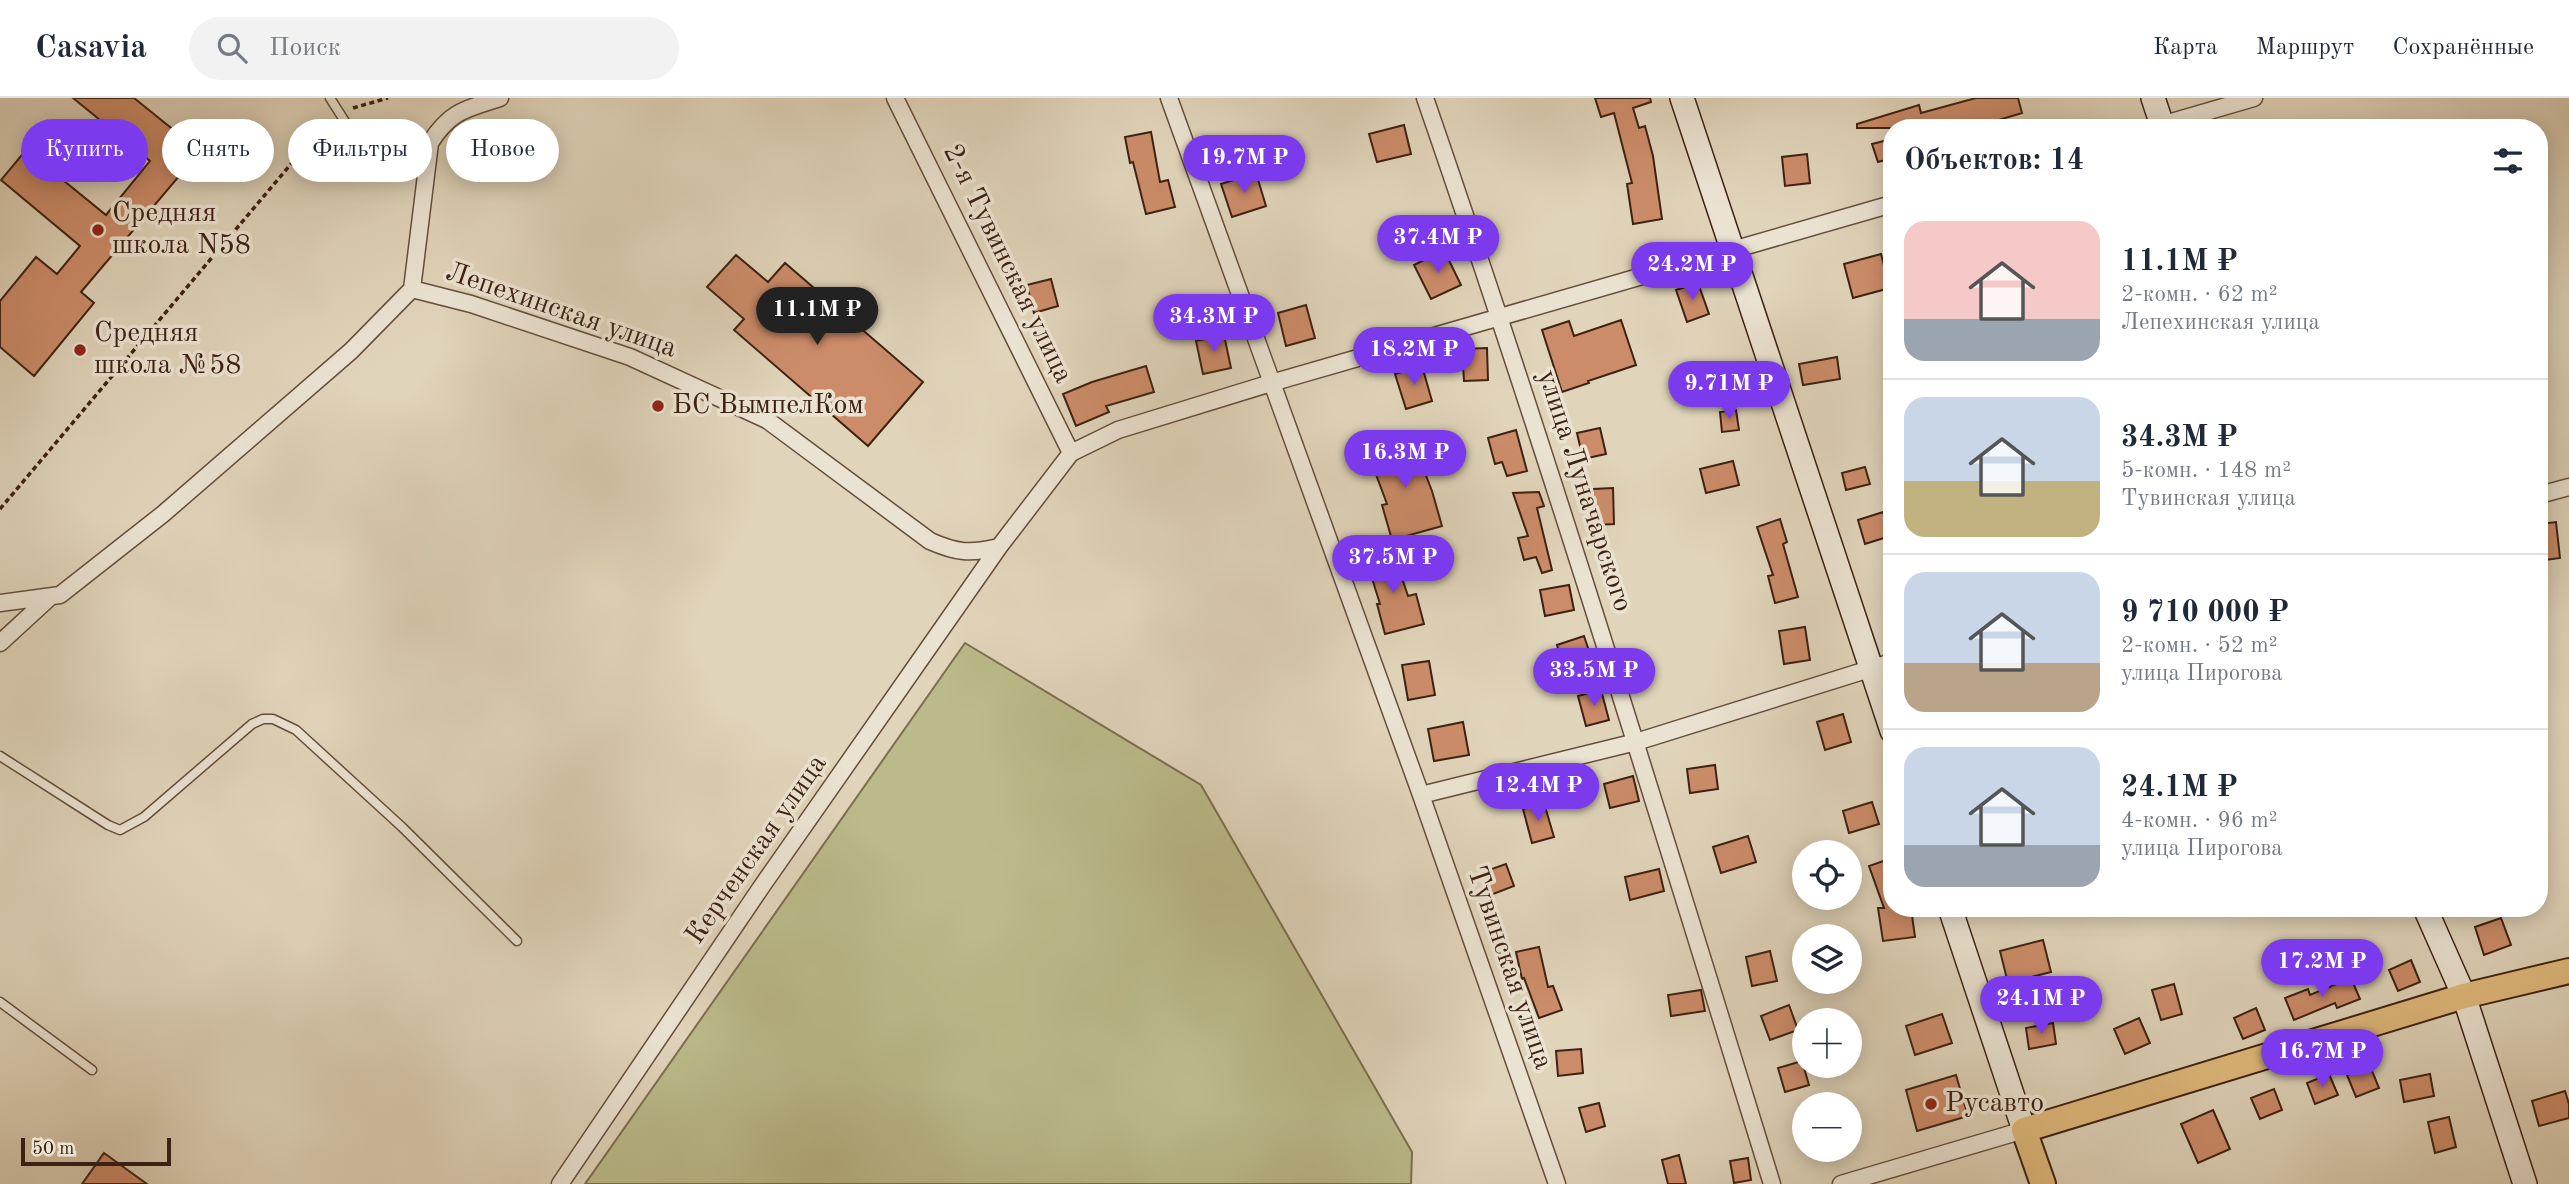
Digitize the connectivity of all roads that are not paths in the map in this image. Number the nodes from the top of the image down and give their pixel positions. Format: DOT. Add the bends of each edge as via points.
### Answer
graph roads {
  1 [pos="330,98"];
  2 [pos="500,98"];
  3 [pos="895,98"];
  4 [pos="1169,98"];
  5 [pos="1425,98"];
  6 [pos="1682,98"];
  7 [pos="2153,98"];
  8 [pos="2254,98"];
  9 [pos="343,119"];
  10 [pos="2157,119"];
  11 [pos="2185,119"];
  12 [pos="432,141"];
  13 [pos="425,182"];
  14 [pos="1883,207"];
  15 [pos="1732,251"];
  16 [pos="412,289"];
  17 [pos="1501,317"];
  18 [pos="1271,383"];
  19 [pos="1071,453"];
  20 [pos="2569,487"];
  21 [pos="2548,493"];
  22 [pos="999,547"];
  23 [pos="49,598"];
  24 [pos="0,603"];
  25 [pos="0,643"];
  26 [pos="1881,664"];
  27 [pos="1636,742"];
  28 [pos="0,756"];
  29 [pos="1421,795"];
  30 [pos="1953,917"];
  31 [pos="2429,917"];
  32 [pos="517,941"];
  33 [pos="2569,971"];
  34 [pos="2465,996"];
  35 [pos="0,1002"];
  36 [pos="92,1070"];
  37 [pos="2024,1130"];
  38 [pos="560,1184"];
  39 [pos="1557,1184"];
  40 [pos="1772,1184"];
  41 [pos="1841,1184"];
  42 [pos="2043,1184"];
  43 [pos="2525,1184"];
  1 -- 9 [label="lane"];
  2 -- 12 [label="street" via="462,110 442,125"];
  3 -- 19 [label="street, 2-я Тувинская улица"];
  4 -- 18 [label="street, Тувинская улица"];
  5 -- 17 [label="street, улица Луначарского"];
  6 -- 15 [label="main road"];
  7 -- 10 [label="main road"];
  8 -- 11 [label="street"];
  13 -- 16 [label="street"];
  14 -- 15 [label="street"];
  15 -- 17 [label="street"];
  15 -- 26 [label="main road"];
  16 -- 22 [label="street, Лепехинская улица" via="630,356 766,420 930,541 951,551 974,553"];
  16 -- 23 [label="street, Лепехинская улица" via="351,351 163,514 60,595"];
  17 -- 18 [label="street"];
  17 -- 27 [label="street, улица Луначарского"];
  18 -- 19 [label="street" via="1118,430"];
  18 -- 29 [label="street, Тувинская улица"];
  19 -- 22 [label="street"];
  20 -- 21 [label="street"];
  22 -- 38 [label="street, Керченская улица"];
  23 -- 24 [label="street, Лепехинская улица"];
  23 -- 25 [label="street"];
  26 -- 27 [label="street"];
  27 -- 29 [label="street"];
  27 -- 40 [label="street, улица Луначарского"];
  28 -- 32 [label="lane" via="120,830 144,817 252,724 274,719 296,730"];
  29 -- 39 [label="street, Тувинская улица"];
  30 -- 37 [label="main road"];
  31 -- 34 [label="main road"];
  33 -- 34 [label="main road"];
  34 -- 37 [label="main road"];
  34 -- 43 [label="main road"];
  35 -- 36 [label="lane"];
  37 -- 41 [label="street"];
  37 -- 42 [label="main road"];
}
